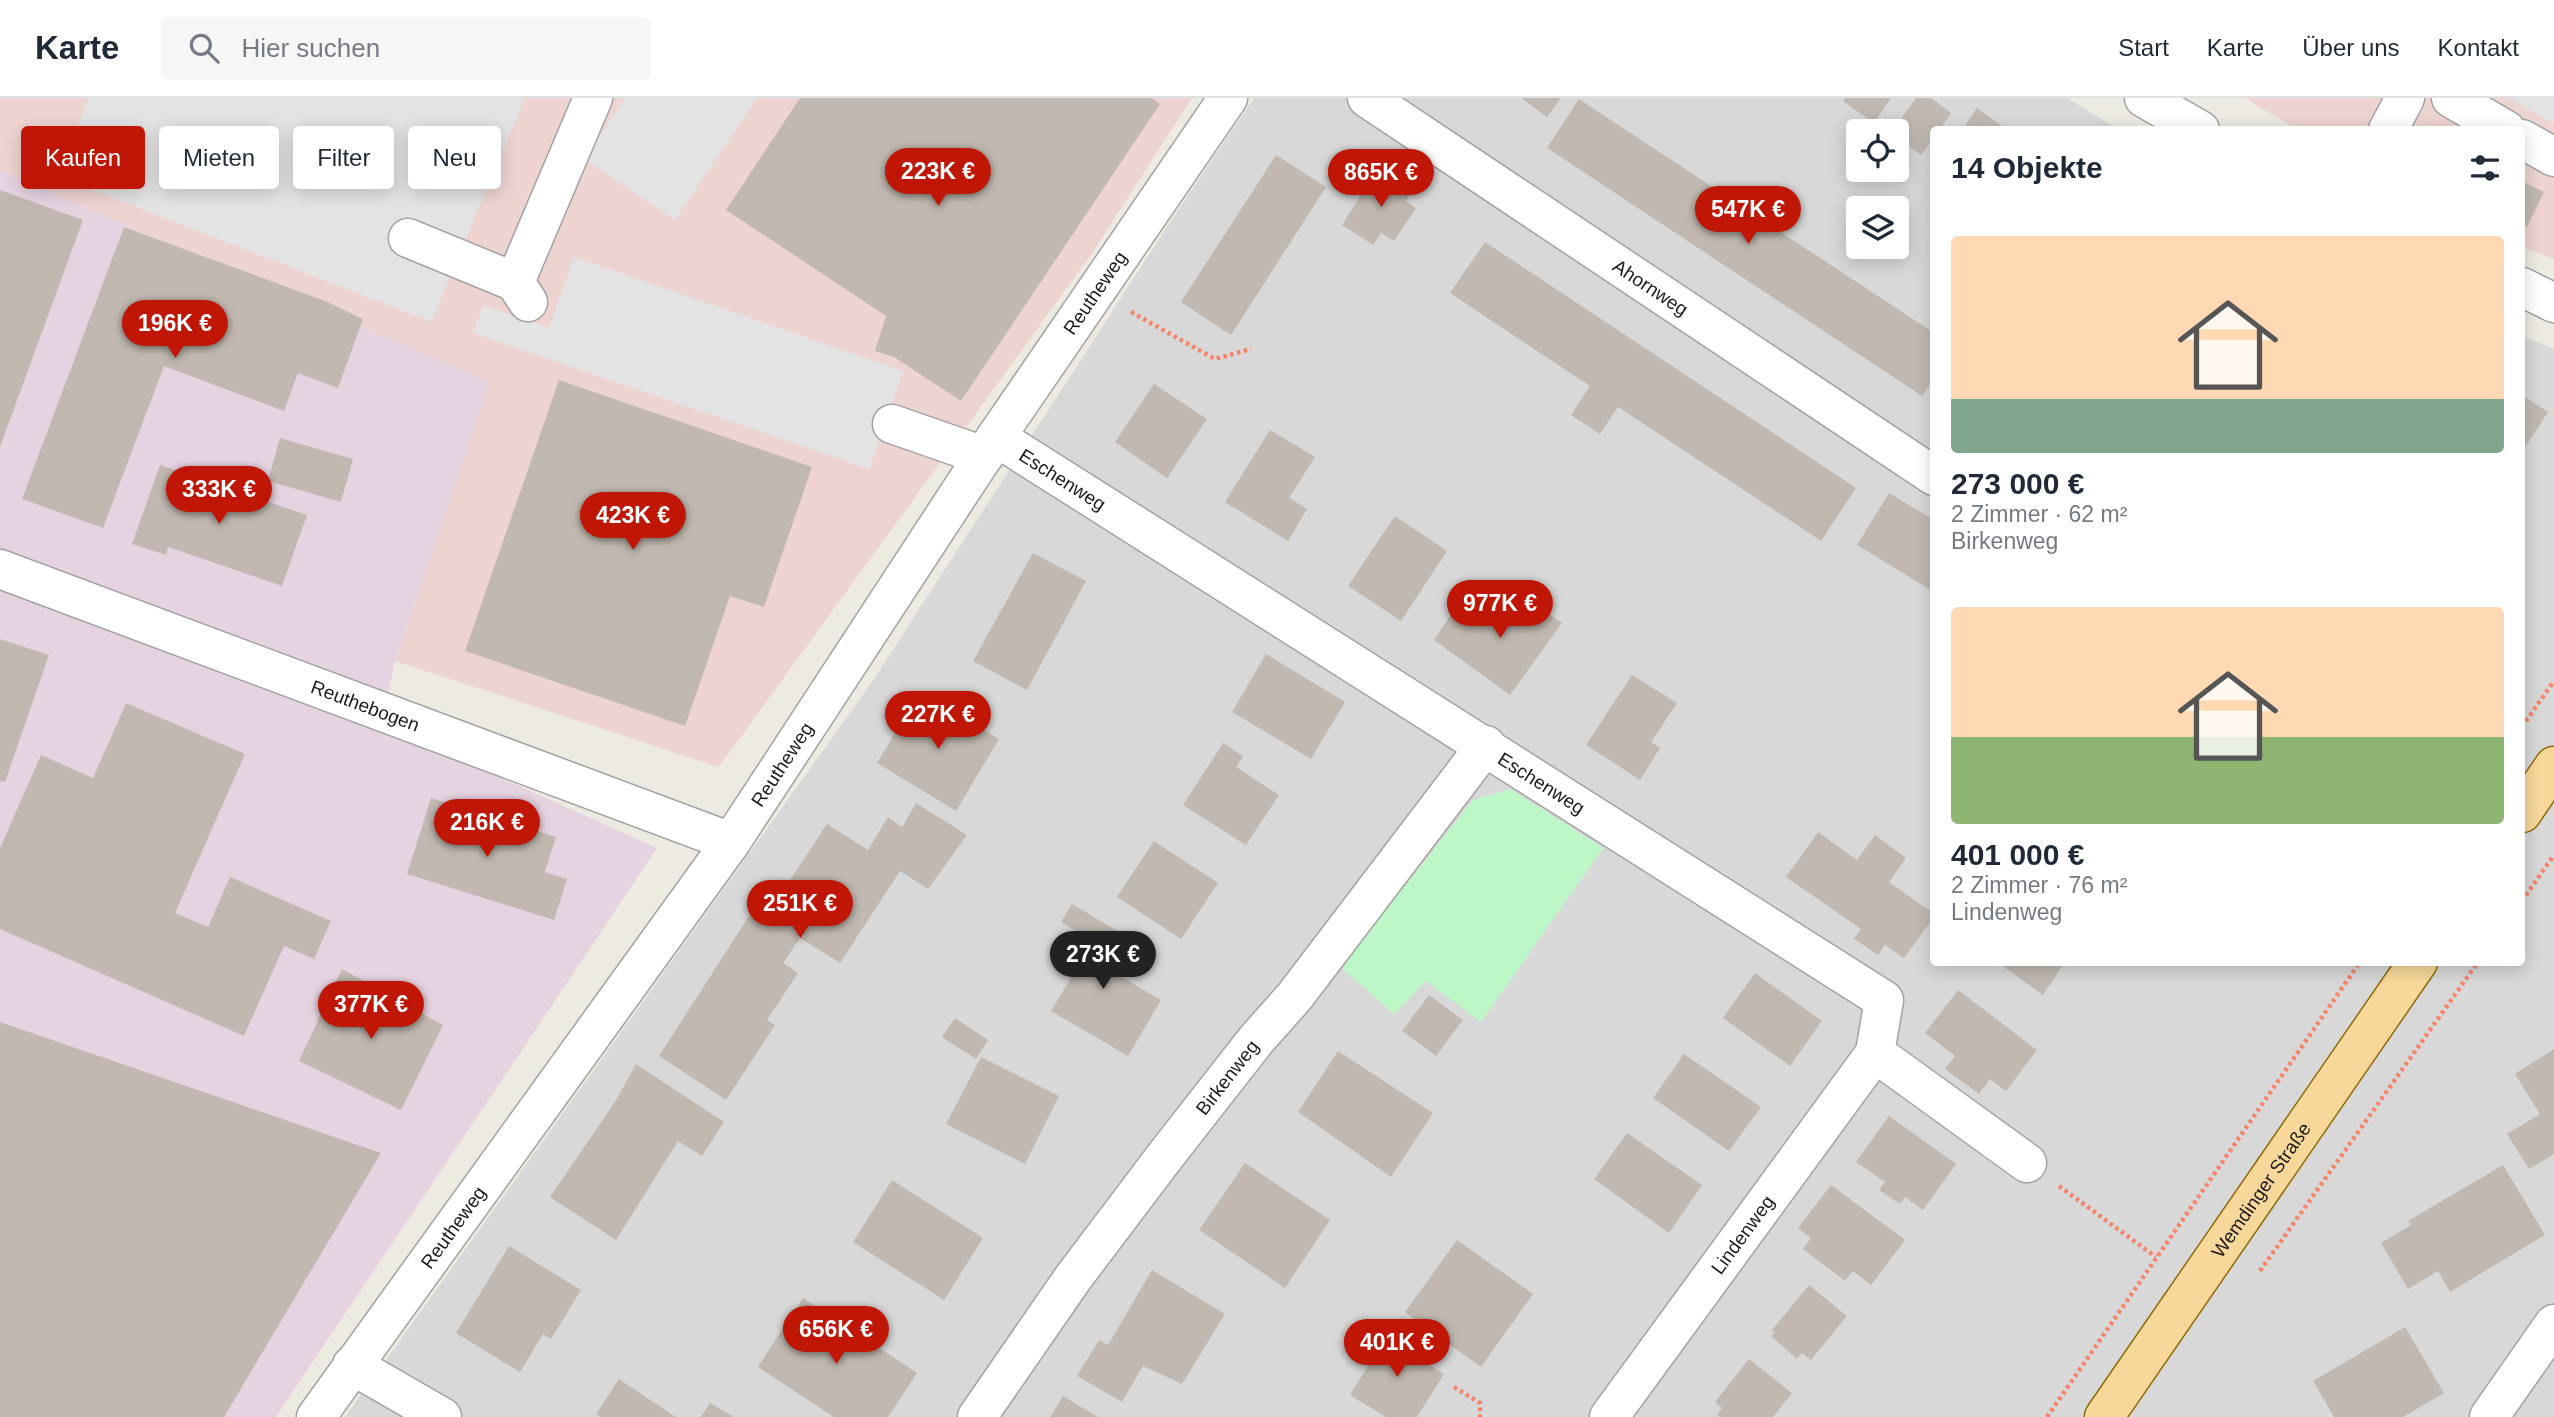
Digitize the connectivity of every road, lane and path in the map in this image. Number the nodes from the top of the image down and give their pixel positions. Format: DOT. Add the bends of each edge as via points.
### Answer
graph roads {
  1 [pos="593,98"];
  2 [pos="1228,98"];
  3 [pos="1367,98"];
  4 [pos="2144,98"];
  5 [pos="2451,98"];
  6 [pos="2193,126"];
  7 [pos="2499,126"];
  8 [pos="2525,141"];
  9 [pos="2554,157"];
  10 [pos="408,238"];
  11 [pos="2525,288"];
  12 [pos="1097,292"];
  13 [pos="2554,303"];
  14 [pos="1251,349"];
  15 [pos="891,424"];
  16 [pos="990,447"];
  17 [pos="1930,473"];
  18 [pos="0,569"];
  19 [pos="2554,681"];
  20 [pos="2525,723"];
  21 [pos="1486,746"];
  22 [pos="2554,766"];
  23 [pos="2525,809"];
  24 [pos="731,842"];
  25 [pos="2554,855"];
  26 [pos="2525,897"];
  27 [pos="2357,966"];
  28 [pos="2415,966"];
  29 [pos="2475,966"];
  30 [pos="1875,1052"];
  31 [pos="2027,1163"];
  32 [pos="2157,1257"];
  33 [pos="2253,1281"];
  34 [pos="2554,1324"];
  35 [pos="352,1365"];
  36 [pos="1454,1387"];
  37 [pos="316,1417"];
  38 [pos="442,1417"];
  39 [pos="977,1417"];
  40 [pos="1480,1417"];
  41 [pos="1609,1417"];
  42 [pos="2047,1417"];
  43 [pos="2104,1417"];
  44 [pos="2489,1417"];
  1 -- 10 [label="street" via="521,292"];
  2 -- 12 [label="street, Reutheweg"];
  3 -- 17 [label="street, Ahornweg"];
  4 -- 6 [label="street"];
  5 -- 7 [label="street"];
  8 -- 9 [label="street"];
  11 -- 13 [label="street"];
  12 -- 14 [label="path" via="1214,359"];
  12 -- 16 [label="street, Reutheweg"];
  15 -- 16 [label="street, Eschenweg"];
  16 -- 21 [label="street, Eschenweg"];
  16 -- 24 [label="street, Reutheweg"];
  18 -- 24 [label="street, Reuthebogen"];
  19 -- 20 [label="path"];
  21 -- 30 [label="street, Eschenweg" via="1884,1000"];
  21 -- 39 [label="street, Birkenweg" via="1295,996 1166,1154"];
  22 -- 23 [label="main road"];
  24 -- 35 [label="street, Reutheweg"];
  25 -- 26 [label="path"];
  27 -- 32 [label="path"];
  28 -- 43 [label="main road, Wemdinger Straße"];
  29 -- 33 [label="path"];
  30 -- 31 [label="street"];
  30 -- 41 [label="street, Lindenweg"];
  31 -- 32 [label="path"];
  32 -- 42 [label="path"];
  34 -- 44 [label="street"];
  35 -- 37 [label="street, Reutheweg"];
  35 -- 38 [label="street"];
  36 -- 40 [label="path" via="1480,1403"];
}
